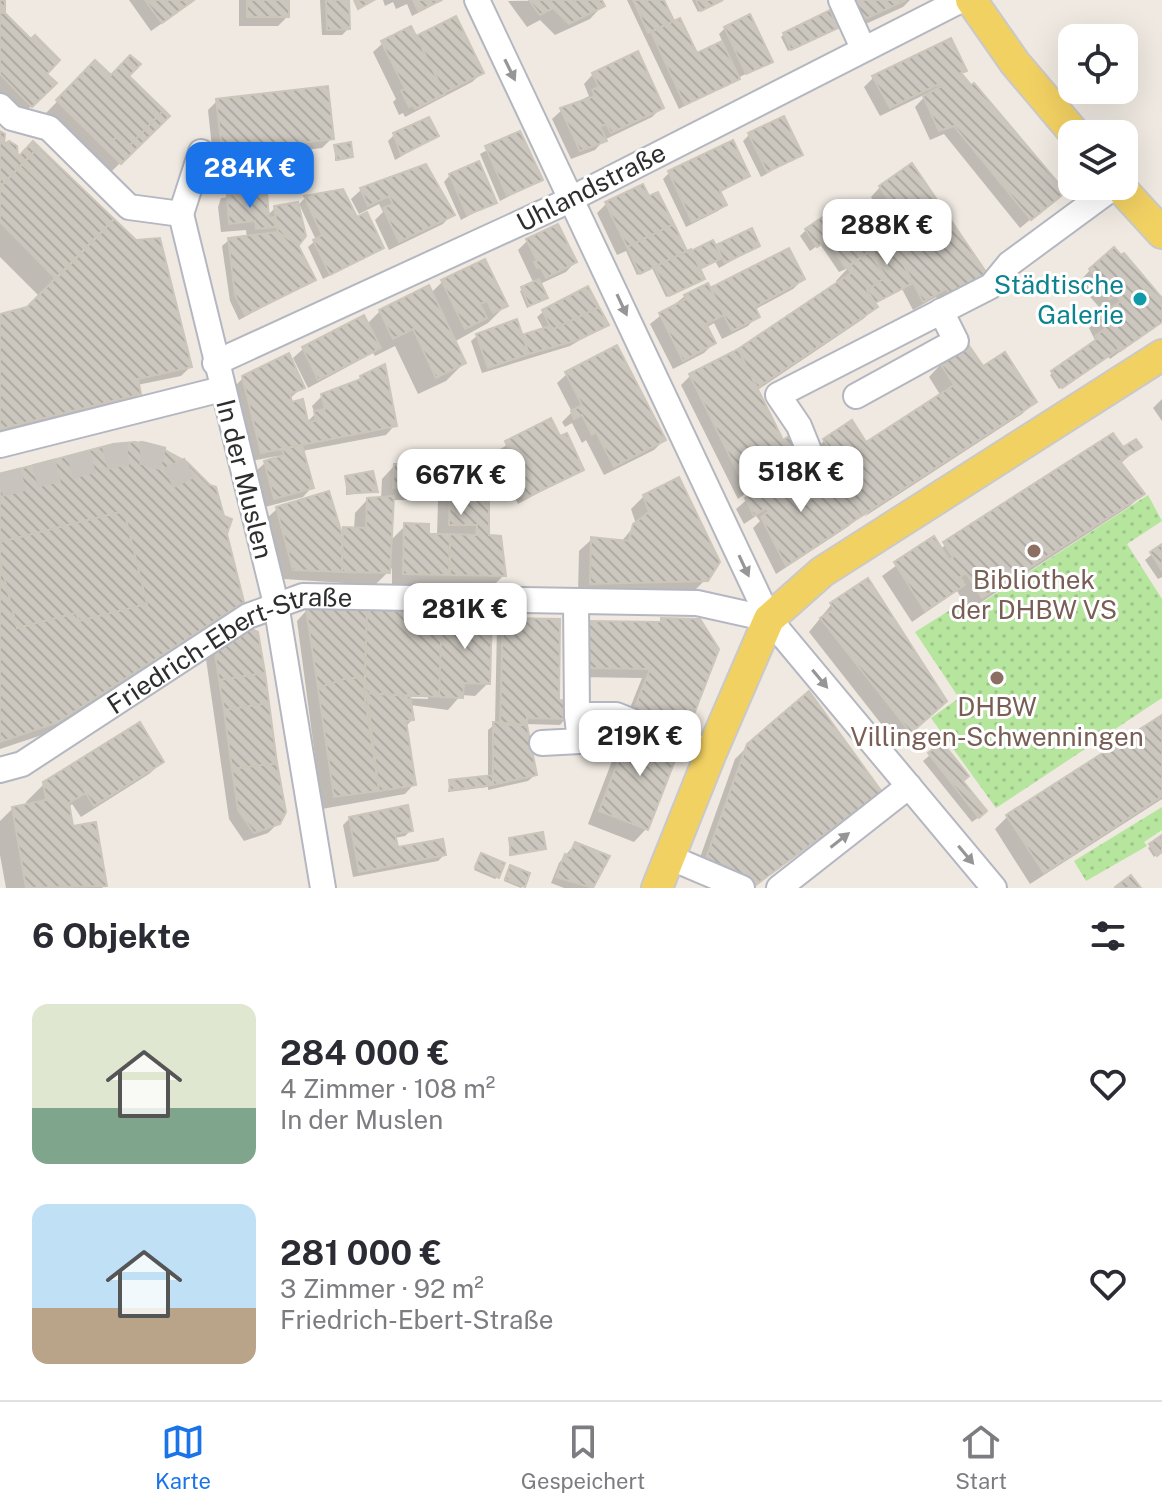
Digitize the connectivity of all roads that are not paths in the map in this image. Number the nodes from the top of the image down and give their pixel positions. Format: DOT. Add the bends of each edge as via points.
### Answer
graph roads {
  1 [pos="477,0"];
  2 [pos="841,0"];
  3 [pos="961,0"];
  4 [pos="971,0"];
  5 [pos="863,48"];
  6 [pos="0,106"];
  7 [pos="1063,120"];
  8 [pos="201,152"];
  9 [pos="572,199"];
  10 [pos="1098,200"];
  11 [pos="1130,200"];
  12 [pos="181,214"];
  13 [pos="1162,233"];
  14 [pos="941,311"];
  15 [pos="1162,355"];
  16 [pos="215,363"];
  17 [pos="222,389"];
  18 [pos="856,396"];
  19 [pos="0,445"];
  20 [pos="820,478"];
  21 [pos="576,601"];
  22 [pos="276,604"];
  23 [pos="769,619"];
  24 [pos="577,715"];
  25 [pos="542,743"];
  26 [pos="711,753"];
  27 [pos="0,770"];
  28 [pos="909,786"];
  29 [pos="669,857"];
  30 [pos="323,888"];
  31 [pos="657,888"];
  32 [pos="742,888"];
  33 [pos="779,888"];
  34 [pos="994,888"];
  1 -- 9 [label="street, one-way"];
  2 -- 5 [label="street"];
  3 -- 5 [label="street, Uhlandstraße"];
  4 -- 7 [label="main road"];
  5 -- 9 [label="street, Uhlandstraße"];
  6 -- 12 [label="street" via="12,118 49,128 129,207"];
  8 -- 12 [label="street"];
  9 -- 16 [label="street, Uhlandstraße"];
  9 -- 23 [label="street, one-way"];
  10 -- 14 [label="street" via="1009,264 991,286"];
  11 -- 13 [label="main road"];
  12 -- 16 [label="street, In der Muslen"];
  14 -- 18 [label="street" via="956,341"];
  14 -- 20 [label="street" via="778,395 799,426"];
  15 -- 23 [label="main road" via="822,572"];
  16 -- 17 [label="street, In der Muslen"];
  17 -- 19 [label="street"];
  17 -- 22 [label="street, In der Muslen"];
  21 -- 22 [label="street, Friedrich-Ebert-Straße" via="303,596"];
  21 -- 23 [label="street, Friedrich-Ebert-Straße" via="697,603"];
  21 -- 24 [label="street"];
  22 -- 27 [label="street, Friedrich-Ebert-Straße" via="248,616 22,764"];
  22 -- 30 [label="street, In der Muslen"];
  23 -- 26 [label="main road"];
  23 -- 28 [label="street, one-way"];
  24 -- 25 [label="street" via="580,741"];
  24 -- 26 [label="street" via="616,715"];
  26 -- 29 [label="main road"];
  33 -- 28 [label="street, one-way"];
  28 -- 34 [label="street, one-way"];
  29 -- 31 [label="main road"];
  29 -- 32 [label="street"];
}
